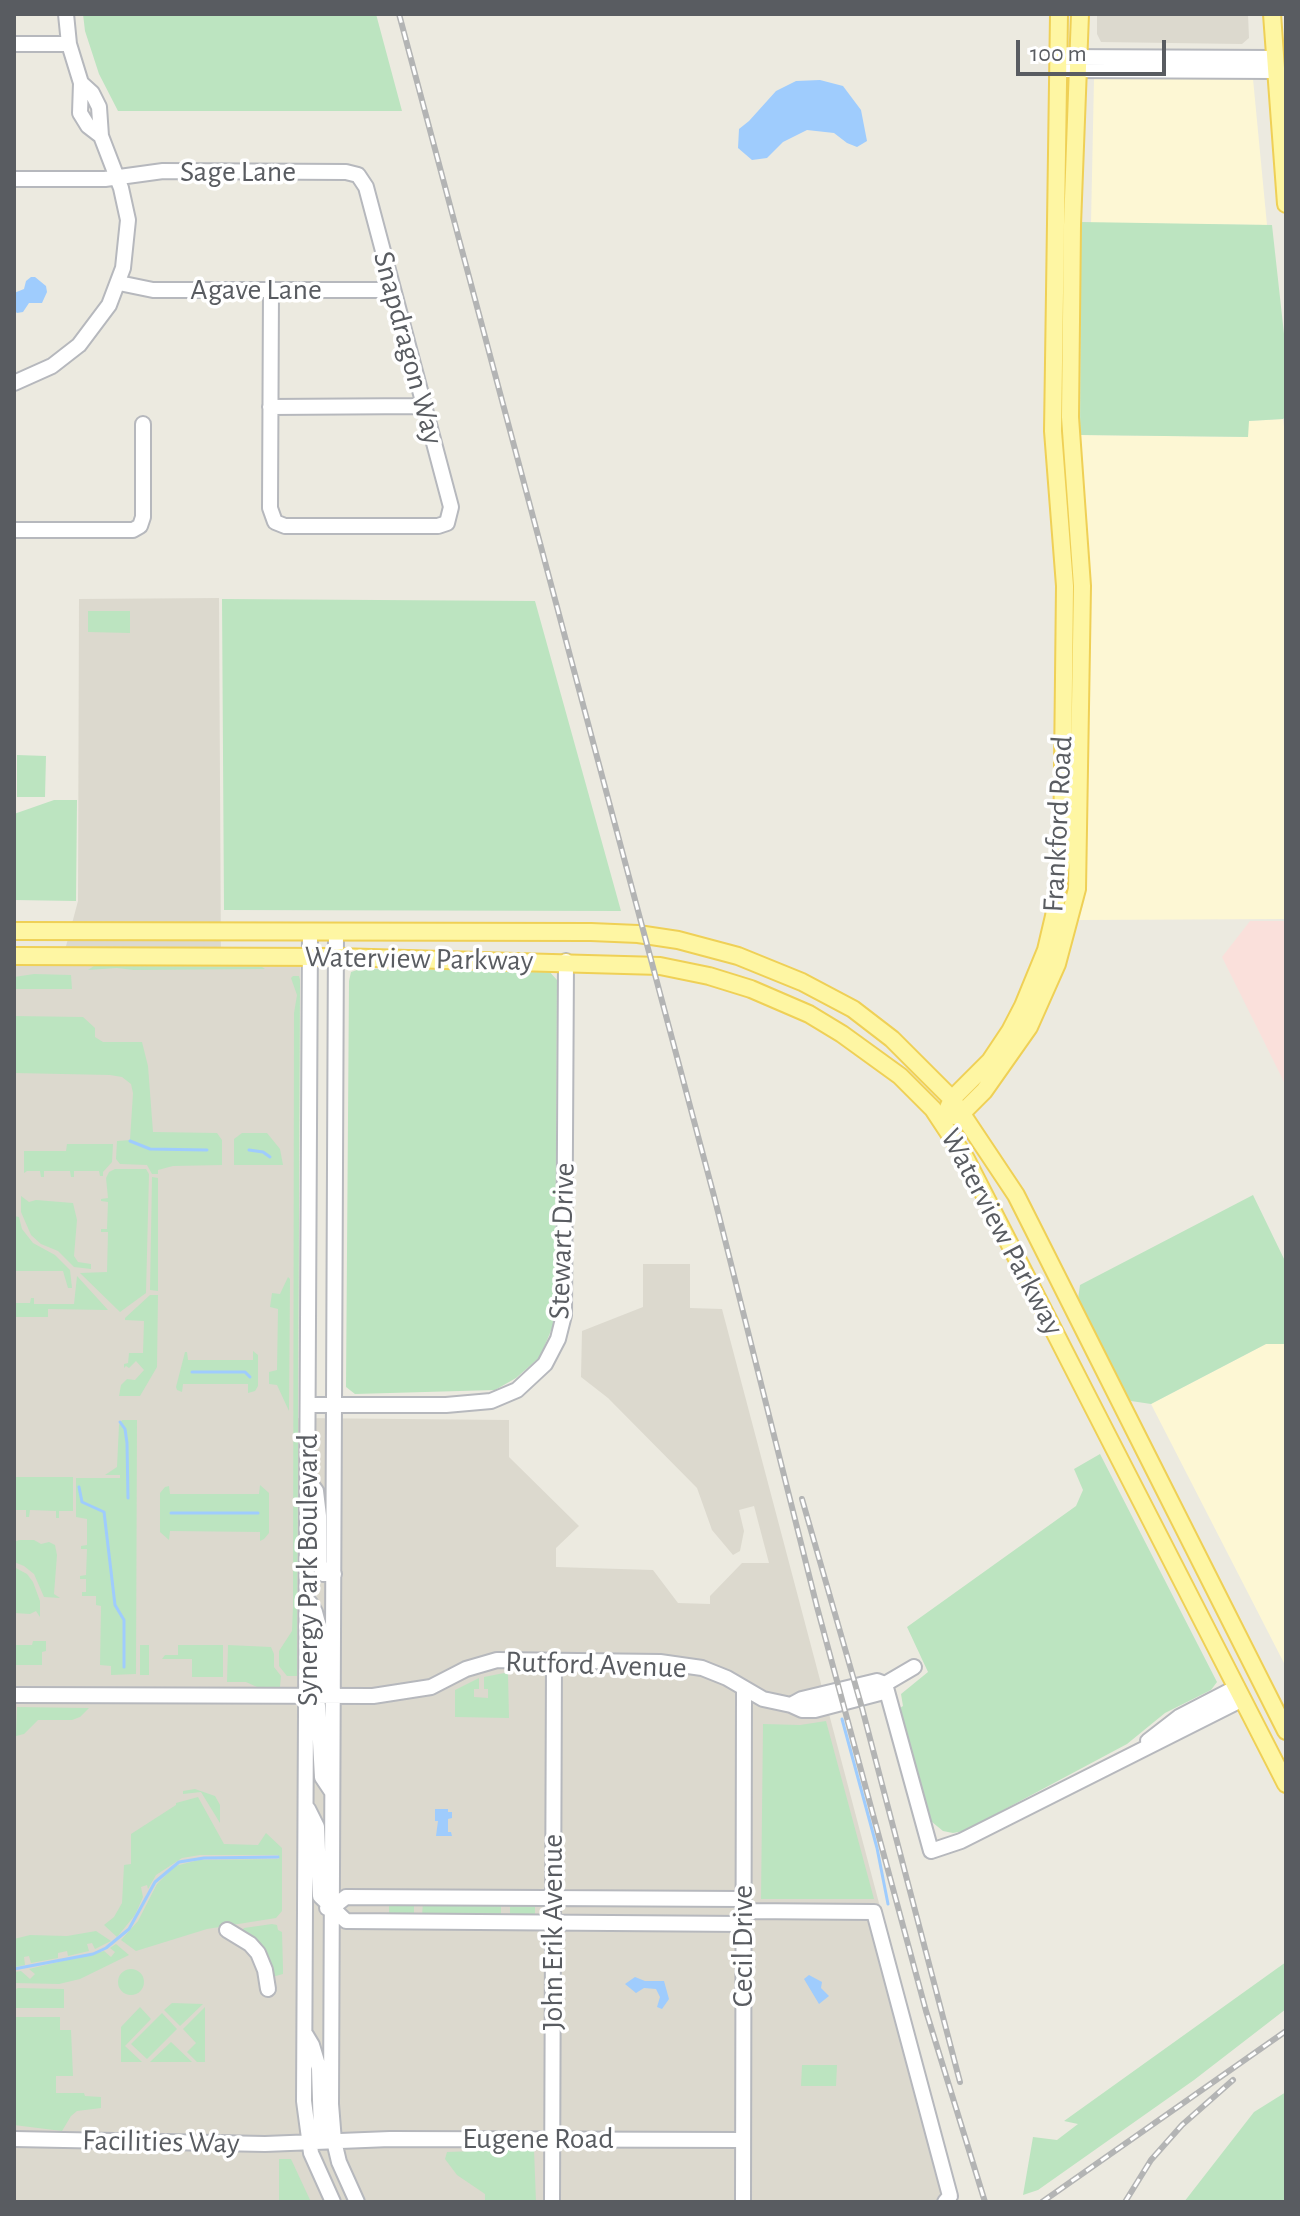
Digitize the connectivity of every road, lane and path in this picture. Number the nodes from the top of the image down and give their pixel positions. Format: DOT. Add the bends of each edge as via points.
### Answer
graph roads {
  1 [pos="66,14"];
  2 [pos="1059,14"];
  3 [pos="1080,14"];
  4 [pos="1272,14"];
  5 [pos="14,44"];
  6 [pos="69,44"];
  7 [pos="1078,63"];
  8 [pos="1058,64"];
  9 [pos="1274,64"];
  10 [pos="358,175"];
  11 [pos="119,178"];
  12 [pos="14,179"];
  13 [pos="1286,204"];
  14 [pos="119,283"];
  15 [pos="271,289"];
  16 [pos="392,290"];
  17 [pos="14,383"];
  18 [pos="423,406"];
  19 [pos="270,407"];
  20 [pos="143,424"];
  21 [pos="14,530"];
  22 [pos="1073,619"];
  23 [pos="14,931"];
  24 [pos="214,932"];
  25 [pos="310,932"];
  26 [pos="336,932"];
  27 [pos="14,956"];
  28 [pos="310,956"];
  29 [pos="214,957"];
  30 [pos="336,957"];
  31 [pos="566,961"];
  32 [pos="820,992"];
  33 [pos="809,1014"];
  34 [pos="952,1099"];
  35 [pos="962,1113"];
  36 [pos="942,1121"];
  37 [pos="309,1405"];
  38 [pos="335,1405"];
  39 [pos="1133,1427"];
  40 [pos="1110,1438"];
  41 [pos="308,1481"];
  42 [pos="334,1574"];
  43 [pos="307,1599"];
  44 [pos="554,1661"];
  45 [pos="914,1667"];
  46 [pos="1261,1683"];
  47 [pos="885,1684"];
  48 [pos="744,1690"];
  49 [pos="1240,1693"];
  50 [pos="14,1695"];
  51 [pos="333,1697"];
  52 [pos="307,1698"];
  53 [pos="1286,1731"];
  54 [pos="1286,1784"];
  55 [pos="332,1792"];
  56 [pos="307,1807"];
  57 [pos="554,1899"];
  58 [pos="307,1908"];
  59 [pos="332,1908"];
  60 [pos="743,1911"];
  61 [pos="553,1923"];
  62 [pos="227,1930"];
  63 [pos="268,1989"];
  64 [pos="305,2033"];
  65 [pos="14,2139"];
  66 [pos="552,2139"];
  67 [pos="743,2140"];
  68 [pos="334,2141"];
  69 [pos="308,2143"];
  70 [pos="333,2202"];
  71 [pos="357,2202"];
  72 [pos="552,2202"];
  73 [pos="743,2202"];
  74 [pos="945,2202"];
  1 -- 6 [label="street"];
  2 -- 8 [label="main road, Frankford Road"];
  3 -- 7 [label="main road, Frankford Road"];
  4 -- 9 [label="main road"];
  5 -- 6 [label="street"];
  6 -- 11 [label="street" via="81,83 99,107 101,136"];
  7 -- 8 [label="street"];
  7 -- 9 [label="street"];
  7 -- 22 [label="main road, Frankford Road" via="1070,417 1082,574"];
  8 -- 22 [label="main road, Frankford Road" via="1053,431"];
  9 -- 13 [label="main road"];
  10 -- 11 [label="street, Sage Lane" via="163,171"];
  10 -- 16 [label="street, Snapdragon Way" via="366,187"];
  11 -- 12 [label="street, Sage Lane"];
  11 -- 14 [label="street" via="128,232"];
  14 -- 15 [label="street, Agave Lane" via="153,290"];
  14 -- 17 [label="street" via="79,345 52,366"];
  15 -- 16 [label="street, Agave Lane"];
  15 -- 19 [label="street"];
  16 -- 18 [label="street, Snapdragon Way"];
  18 -- 19 [label="street"];
  18 -- 19 [label="street, Snapdragon Way" via="451,507 447,523 438,526 275,522 270,508"];
  20 -- 21 [label="street" via="140,526"];
  22 -- 34 [label="main road, Frankford Road" via="1054,916 1034,980 1010,1031 990,1061"];
  22 -- 35 [label="main road, Frankford Road" via="1079,870 1074,907 1057,964 1029,1027"];
  23 -- 24 [label="main road, Waterview Parkway"];
  24 -- 25 [label="main road, Waterview Parkway"];
  24 -- 29 [label="main road"];
  25 -- 26 [label="main road, Waterview Parkway"];
  25 -- 28 [label="street, Synergy Park Boulevard"];
  26 -- 30 [label="street, Synergy Park Boulevard"];
  26 -- 32 [label="main road, Waterview Parkway" via="644,935 738,956"];
  27 -- 29 [label="main road, Waterview Parkway"];
  28 -- 29 [label="main road, Waterview Parkway"];
  28 -- 30 [label="main road, Waterview Parkway"];
  28 -- 37 [label="street, Synergy Park Boulevard"];
  30 -- 31 [label="main road, Waterview Parkway"];
  30 -- 38 [label="street, Synergy Park Boulevard"];
  31 -- 33 [label="main road, Waterview Parkway" via="684,970 739,985"];
  31 -- 38 [label="street, Stewart Drive" via="564,1315 552,1352 527,1383 495,1400"];
  32 -- 33 [label="main road"];
  32 -- 34 [label="main road, Waterview Parkway" via="892,1039"];
  33 -- 36 [label="main road, Waterview Parkway" via="900,1076"];
  34 -- 35 [label="main road, Waterview Parkway"];
  34 -- 36 [label="main road, Frankford Road"];
  35 -- 36 [label="main road, Frankford Road"];
  35 -- 39 [label="main road, Waterview Parkway" via="1016,1195"];
  36 -- 40 [label="main road, Waterview Parkway" via="990,1203"];
  37 -- 38 [label="street, Stewart Drive"];
  37 -- 41 [label="street, Synergy Park Boulevard"];
  38 -- 42 [label="street, Synergy Park Boulevard"];
  39 -- 40 [label="main road"];
  39 -- 46 [label="main road, Waterview Parkway"];
  40 -- 49 [label="main road, Waterview Parkway"];
  41 -- 42 [label="street" via="316,1491 320,1570"];
  41 -- 43 [label="street, Synergy Park Boulevard"];
  42 -- 51 [label="street, Synergy Park Boulevard"];
  43 -- 51 [label="street" via="319,1627 323,1689"];
  43 -- 52 [label="street, Synergy Park Boulevard"];
  44 -- 48 [label="street, Rutford Avenue" via="689,1665"];
  44 -- 51 [label="street, Rutford Avenue" via="497,1660 416,1691"];
  44 -- 57 [label="street, John Erik Avenue"];
  45 -- 47 [label="street, Rutford Avenue"];
  46 -- 49 [label="main road"];
  46 -- 53 [label="main road, Waterview Parkway"];
  47 -- 48 [label="street, Rutford Avenue" via="877,1681 791,1705"];
  47 -- 49 [label="street" via="931,1851 1140,1750"];
  48 -- 60 [label="street, Cecil Drive"];
  49 -- 54 [label="main road, Waterview Parkway"];
  50 -- 52 [label="street, Rutford Avenue"];
  51 -- 52 [label="street, Rutford Avenue"];
  51 -- 55 [label="street, Synergy Park Boulevard"];
  52 -- 55 [label="street" via="318,1706 322,1777"];
  52 -- 56 [label="street, Synergy Park Boulevard"];
  55 -- 59 [label="street, Synergy Park Boulevard"];
  56 -- 58 [label="street, Synergy Park Boulevard"];
  56 -- 59 [label="street" via="317,1827 320,1896"];
  57 -- 59 [label="street" via="346,1897"];
  57 -- 60 [label="street"];
  57 -- 61 [label="street, John Erik Avenue"];
  58 -- 59 [label="street"];
  58 -- 64 [label="street, Synergy Park Boulevard"];
  59 -- 61 [label="street" via="346,1921"];
  59 -- 68 [label="street, Synergy Park Boulevard"];
  60 -- 61 [label="street"];
  60 -- 67 [label="street, Cecil Drive"];
  60 -- 74 [label="street" via="874,1912 950,2196"];
  61 -- 66 [label="street, John Erik Avenue"];
  62 -- 63 [label="street" via="258,1953"];
  64 -- 68 [label="street" via="319,2068 321,2131"];
  64 -- 69 [label="street, Synergy Park Boulevard"];
  65 -- 69 [label="street, Facilities Way"];
  66 -- 67 [label="street, Eugene Road"];
  66 -- 68 [label="street, Eugene Road"];
  66 -- 72 [label="street, John Erik Avenue"];
  67 -- 73 [label="street, Cecil Drive"];
  68 -- 69 [label="street, Eugene Road"];
  68 -- 71 [label="street, Synergy Park Boulevard"];
  69 -- 70 [label="street, Synergy Park Boulevard"];
}
